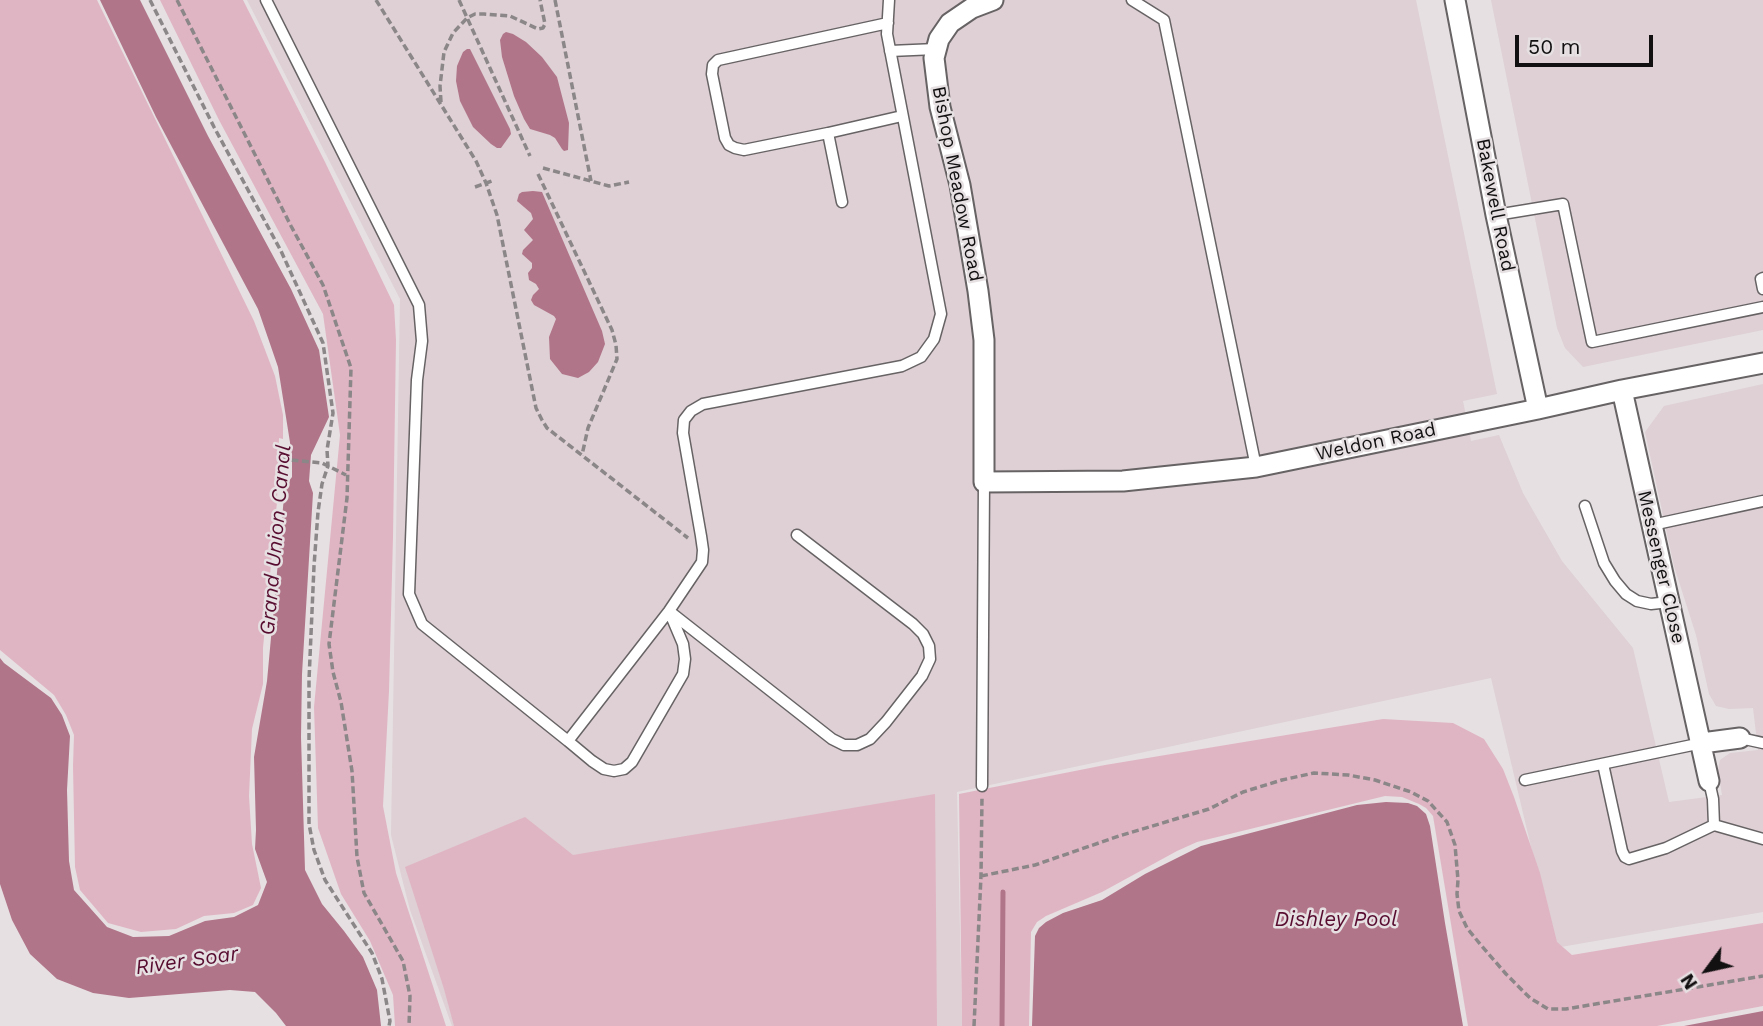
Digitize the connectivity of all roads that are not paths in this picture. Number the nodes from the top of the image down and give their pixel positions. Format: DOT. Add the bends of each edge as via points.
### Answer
graph roads {
  1 [pos="265,0"];
  2 [pos="890,0"];
  3 [pos="993,0"];
  4 [pos="1132,0"];
  5 [pos="1455,0"];
  6 [pos="888,23"];
  7 [pos="936,50"];
  8 [pos="890,51"];
  9 [pos="902,116"];
  10 [pos="828,132"];
  11 [pos="842,202"];
  12 [pos="1496,215"];
  13 [pos="1763,278"];
  14 [pos="1763,289"];
  15 [pos="1763,307"];
  16 [pos="1763,363"];
  17 [pos="1622,390"];
  18 [pos="1538,409"];
  19 [pos="1256,467"];
  20 [pos="984,482"];
  21 [pos="1763,501"];
  22 [pos="1585,506"];
  23 [pos="1652,525"];
  24 [pos="797,534"];
  25 [pos="1669,602"];
  26 [pos="669,611"];
  27 [pos="1740,738"];
  28 [pos="568,741"];
  29 [pos="1702,743"];
  30 [pos="1763,743"];
  31 [pos="1603,764"];
  32 [pos="1525,780"];
  33 [pos="1709,781"];
  34 [pos="982,786"];
  35 [pos="1714,825"];
  36 [pos="1763,839"];
  1 -- 28 [label="lane" via="419,305 422,341 409,594 422,624"];
  2 -- 6 [label="lane"];
  3 -- 7 [label="street" via="950,23"];
  4 -- 19 [label="lane" via="1164,20"];
  5 -- 12 [label="street, Bakewell Road"];
  6 -- 8 [label="lane"];
  6 -- 10 [label="lane" via="713,65 729,145 744,150"];
  7 -- 8 [label="lane"];
  7 -- 20 [label="street, Bishop Meadow Road" via="940,107 960,185 984,340"];
  8 -- 9 [label="lane"];
  9 -- 10 [label="lane"];
  9 -- 26 [label="lane" via="941,314 934,339 921,357 902,366 703,404 691,411 684,420 683,433 702,562"];
  10 -- 11 [label="lane"];
  12 -- 15 [label="lane" via="1563,204 1592,342"];
  12 -- 18 [label="street, Bakewell Road"];
  13 -- 14 [label="lane"];
  16 -- 17 [label="street, Weldon Road"];
  17 -- 18 [label="street, Weldon Road"];
  17 -- 23 [label="street, Messenger Close"];
  18 -- 19 [label="street, Weldon Road"];
  19 -- 20 [label="street, Weldon Road" via="1124,481"];
  20 -- 34 [label="lane"];
  21 -- 23 [label="lane"];
  22 -- 25 [label="lane" via="1604,563 1626,594 1651,604"];
  23 -- 25 [label="street, Messenger Close"];
  24 -- 26 [label="lane" via="914,624 929,646 930,659 922,676 870,738 857,745 832,739"];
  25 -- 29 [label="street, Messenger Close"];
  26 -- 28 [label="lane"];
  26 -- 28 [label="lane" via="682,644 683,674 632,762 624,769 604,769"];
  27 -- 29 [label="street"];
  27 -- 30 [label="lane"];
  29 -- 31 [label="lane"];
  29 -- 33 [label="street, Messenger Close"];
  31 -- 32 [label="lane"];
  31 -- 35 [label="lane" via="1625,857 1633,859 1666,848"];
  33 -- 35 [label="lane"];
  35 -- 36 [label="lane"];
}
